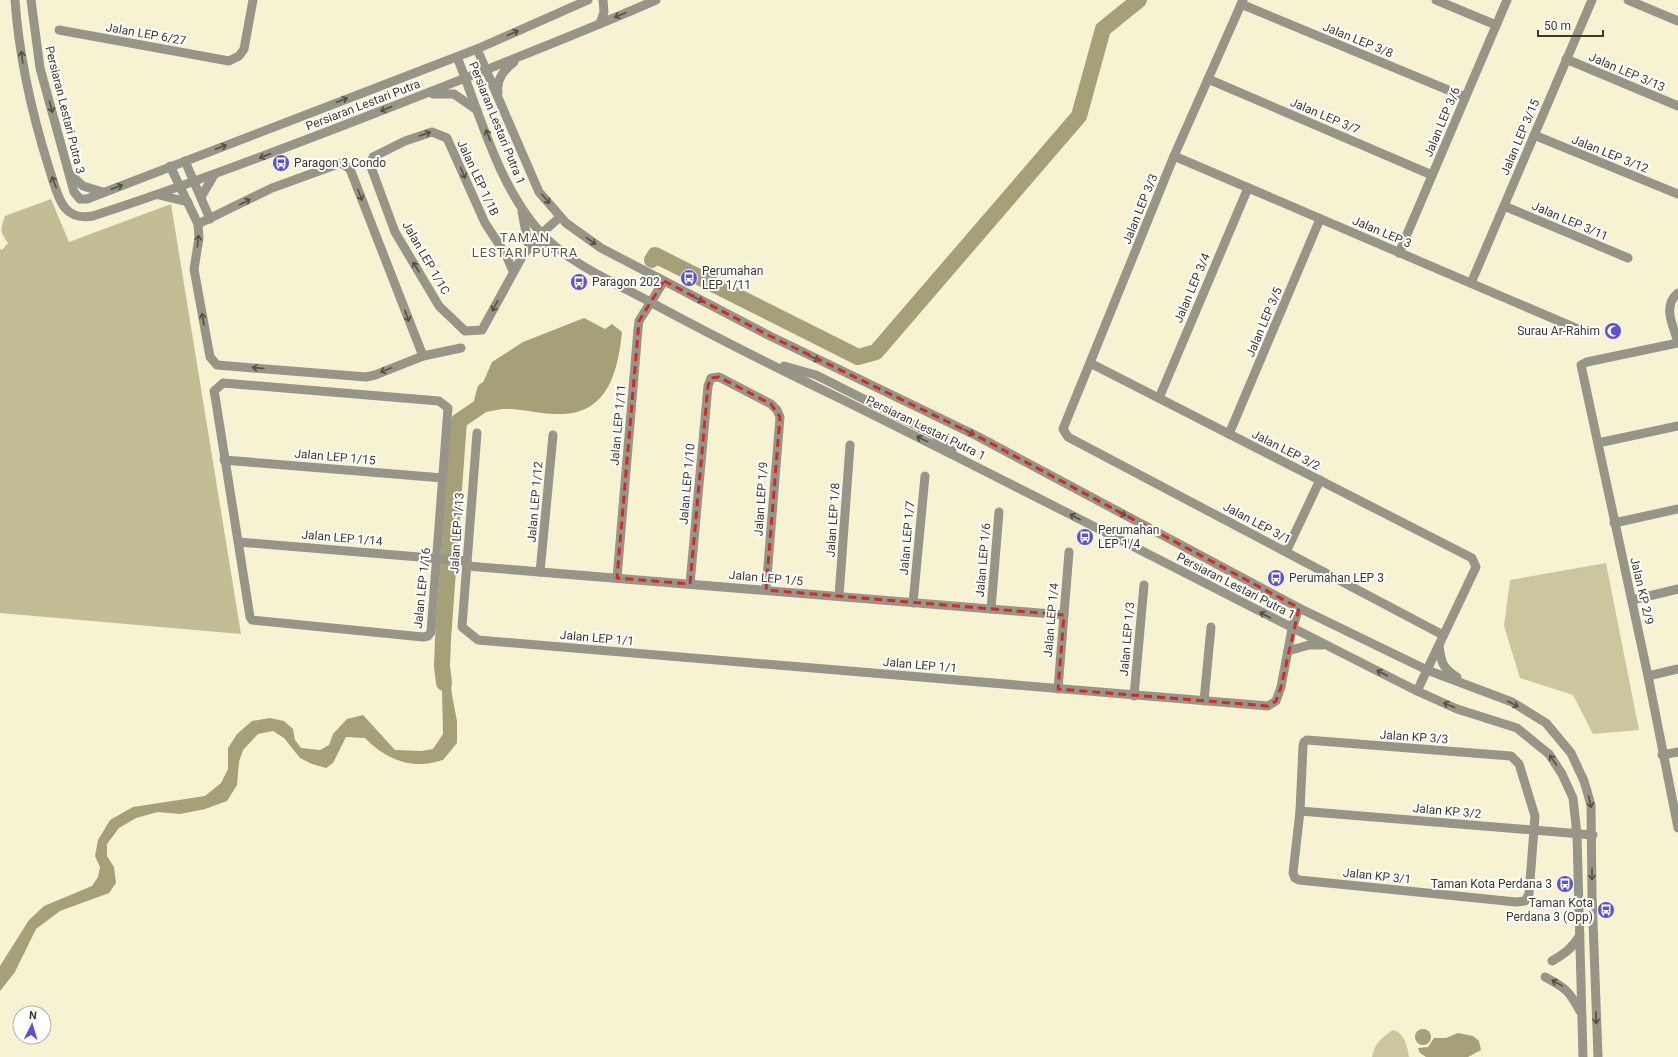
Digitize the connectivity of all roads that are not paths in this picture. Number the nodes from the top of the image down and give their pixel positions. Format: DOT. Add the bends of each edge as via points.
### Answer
graph roads {
  1 [pos="15,0"];
  2 [pos="31,0"];
  3 [pos="253,0"];
  4 [pos="588,0"];
  5 [pos="603,0"];
  6 [pos="656,0"];
  7 [pos="1436,0"];
  8 [pos="1506,0"];
  9 [pos="1592,0"];
  10 [pos="1628,0"];
  11 [pos="1242,2"];
  12 [pos="1678,21"];
  13 [pos="600,24"];
  14 [pos="1496,25"];
  15 [pos="58,30"];
  16 [pos="477,49"];
  17 [pos="521,56"];
  18 [pos="457,57"];
  19 [pos="1566,59"];
  20 [pos="486,70"];
  21 [pos="466,78"];
  22 [pos="1208,79"];
  23 [pos="423,95"];
  24 [pos="1465,97"];
  25 [pos="500,101"];
  26 [pos="1678,106"];
  27 [pos="478,111"];
  28 [pos="1534,135"];
  29 [pos="447,138"];
  30 [pos="1174,156"];
  31 [pos="185,161"];
  32 [pos="170,166"];
  33 [pos="68,171"];
  34 [pos="214,175"];
  35 [pos="1432,175"];
  36 [pos="194,182"];
  37 [pos="180,188"];
  38 [pos="1248,188"];
  39 [pos="103,192"];
  40 [pos="1678,194"];
  41 [pos="158,195"];
  42 [pos="201,198"];
  43 [pos="80,199"];
  44 [pos="188,202"];
  45 [pos="1504,206"];
  46 [pos="521,209"];
  47 [pos="74,215"];
  48 [pos="560,217"];
  49 [pos="210,219"];
  50 [pos="1320,219"];
  51 [pos="198,224"];
  52 [pos="542,233"];
  53 [pos="502,248"];
  54 [pos="559,249"];
  55 [pos="526,252"];
  56 [pos="1399,253"];
  57 [pos="1628,258"];
  58 [pos="513,271"];
  59 [pos="664,281"];
  60 [pos="1471,283"];
  61 [pos="1678,293"];
  62 [pos="650,302"];
  63 [pos="1580,330"];
  64 [pos="1678,343"];
  65 [pos="461,348"];
  66 [pos="422,356"];
  67 [pos="1090,363"];
  68 [pos="1159,398"];
  69 [pos="777,410"];
  70 [pos="1678,426"];
  71 [pos="1063,429"];
  72 [pos="478,432"];
  73 [pos="1229,434"];
  74 [pos="553,435"];
  75 [pos="1598,443"];
  76 [pos="850,445"];
  77 [pos="224,460"];
  78 [pos="925,476"];
  79 [pos="444,478"];
  80 [pos="1320,480"];
  81 [pos="1678,509"];
  82 [pos="998,512"];
  83 [pos="1614,523"];
  84 [pos="239,542"];
  85 [pos="1069,552"];
  86 [pos="1286,552"];
  87 [pos="440,559"];
  88 [pos="465,562"];
  89 [pos="540,572"];
  90 [pos="617,578"];
  91 [pos="690,584"];
  92 [pos="1144,585"];
  93 [pos="1678,589"];
  94 [pos="766,590"];
  95 [pos="839,596"];
  96 [pos="1632,600"];
  97 [pos="912,603"];
  98 [pos="1299,608"];
  99 [pos="991,609"];
  100 [pos="1064,615"];
  101 [pos="1211,626"];
  102 [pos="1292,629"];
  103 [pos="467,633"];
  104 [pos="1443,635"];
  105 [pos="1326,645"];
  106 [pos="1439,645"];
  107 [pos="1288,651"];
  108 [pos="1427,670"];
  109 [pos="1678,670"];
  110 [pos="1648,676"];
  111 [pos="1058,689"];
  112 [pos="1477,689"];
  113 [pos="1416,691"];
  114 [pos="1134,696"];
  115 [pos="1204,701"];
  116 [pos="1678,752"];
  117 [pos="1662,755"];
  118 [pos="1300,810"];
  119 [pos="1678,828"];
  120 [pos="1534,830"];
  121 [pos="1577,835"];
  122 [pos="1593,835"];
  123 [pos="1580,936"];
  124 [pos="1552,961"];
  125 [pos="1545,977"];
  126 [pos="1581,1014"];
  127 [pos="1583,1057"];
  128 [pos="1598,1057"];
  47 -- 1 [label="street, one-way" via="65,207 53,181 44,151 25,72"];
  2 -- 33 [label="street, Persiaran Lestari Putra 3, one-way" via="40,68"];
  3 -- 15 [label="street, Jalan LEP 6/27" via="244,49 239,56 229,61"];
  16 -- 4 [label="street, Persiaran Lestari Putra, one-way"];
  5 -- 13 [label="street" via="604,12"];
  6 -- 13 [label="street, Persiaran Lestari Putra, one-way"];
  7 -- 14 [label="street"];
  8 -- 14 [label="street, Jalan LEP 3/6"];
  9 -- 19 [label="street, Jalan LEP 3/15"];
  10 -- 12 [label="street"];
  11 -- 22 [label="street, Jalan LEP 3/3"];
  11 -- 24 [label="street, Jalan LEP 3/8"];
  13 -- 17 [label="street, Persiaran Lestari Putra"];
  14 -- 24 [label="street, Jalan LEP 3/6"];
  16 -- 18 [label="street, Persiaran Lestari Putra"];
  16 -- 20 [label="street, Persiaran Lestari Putra 1"];
  17 -- 20 [label="street, Persiaran Lestari Putra"];
  17 -- 25 [label="street" via="504,70 500,78 497,86"];
  18 -- 21 [label="street, Persiaran Lestari Putra 1"];
  31 -- 18 [label="street, Persiaran Lestari Putra, one-way"];
  19 -- 26 [label="street, Jalan LEP 3/13"];
  19 -- 28 [label="street, Jalan LEP 3/15"];
  20 -- 21 [label="street, Persiaran Lestari Putra"];
  20 -- 25 [label="street, Persiaran Lestari Putra 1"];
  21 -- 23 [label="street, Persiaran Lestari Putra"];
  21 -- 27 [label="street, Persiaran Lestari Putra 1"];
  22 -- 30 [label="street, Jalan LEP 3/3"];
  22 -- 35 [label="street, Jalan LEP 3/7"];
  23 -- 27 [label="street" via="454,94"];
  23 -- 34 [label="street, Persiaran Lestari Putra, one-way"];
  24 -- 35 [label="street, Jalan LEP 3/6"];
  25 -- 48 [label="street, Persiaran Lestari Putra 1, one-way" via="531,178"];
  46 -- 27 [label="street, Persiaran Lestari Putra 1, one-way" via="501,170"];
  28 -- 40 [label="street, Jalan LEP 3/12"];
  28 -- 45 [label="street, Jalan LEP 3/15"];
  29 -- 53 [label="street, Jalan LEP 1/1B, one-way" via="485,223"];
  58 -- 29 [label="street, Jalan LEP 1/1C, one-way" via="482,330 464,330 440,306 395,232 371,167 373,157 405,141 432,132"];
  30 -- 38 [label="street, Jalan LEP 3"];
  30 -- 67 [label="street, Jalan LEP 3/3"];
  31 -- 32 [label="street, Persiaran Lestari Putra"];
  31 -- 36 [label="street"];
  32 -- 37 [label="street"];
  39 -- 32 [label="street, Persiaran Lestari Putra, one-way"];
  33 -- 39 [label="street" via="78,183"];
  33 -- 43 [label="street, Persiaran Lestari Putra 3" via="74,192"];
  34 -- 36 [label="street, Persiaran Lestari Putra"];
  34 -- 42 [label="street"];
  35 -- 56 [label="street, Jalan LEP 3/6"];
  36 -- 37 [label="street, Persiaran Lestari Putra"];
  36 -- 42 [label="street"];
  37 -- 41 [label="street, Persiaran Lestari Putra"];
  37 -- 44 [label="street"];
  38 -- 50 [label="street, Jalan LEP 3"];
  38 -- 68 [label="street, Jalan LEP 3/4"];
  39 -- 43 [label="street, Persiaran Lestari Putra" via="87,199"];
  41 -- 44 [label="street"];
  41 -- 47 [label="street, Persiaran Lestari Putra" via="93,216 83,218"];
  42 -- 49 [label="street"];
  43 -- 47 [label="street"];
  44 -- 51 [label="street"];
  45 -- 57 [label="street, Jalan LEP 3/11"];
  45 -- 60 [label="street, Jalan LEP 3/15"];
  46 -- 52 [label="street, Persiaran Lestari Putra 1"];
  46 -- 55 [label="street"];
  48 -- 52 [label="street"];
  48 -- 59 [label="street, Persiaran Lestari Putra 1, one-way" via="601,248"];
  49 -- 51 [label="street"];
  49 -- 66 [label="street, one-way" via="272,188 341,163 350,169"];
  50 -- 56 [label="street, Jalan LEP 3"];
  50 -- 73 [label="street, Jalan LEP 3/5"];
  66 -- 51 [label="street, one-way" via="366,377 217,365 210,357 194,269"];
  52 -- 54 [label="street, Persiaran Lestari Putra 1"];
  52 -- 55 [label="street"];
  53 -- 55 [label="street" via="509,253"];
  53 -- 58 [label="street, Jalan LEP 1/1B"];
  54 -- 55 [label="street"];
  54 -- 62 [label="street, Persiaran Lestari Putra 1" via="599,275"];
  55 -- 58 [label="street"];
  56 -- 60 [label="street, Jalan LEP 3"];
  59 -- 62 [label="street, Jalan LEP 1/11"];
  59 -- 98 [label="street, Persiaran Lestari Putra 1, one-way" via="770,336 977,436"];
  60 -- 63 [label="street, Jalan LEP 3"];
  61 -- 64 [label="street" via="1671,298 1669,304"];
  62 -- 90 [label="street, Jalan LEP 1/11" via="639,321 638,329"];
  102 -- 62 [label="street, Persiaran Lestari Putra 1, one-way" via="960,458 933,434 822,378 762,360"];
  64 -- 75 [label="street, Jalan KP 2/9" via="1581,365"];
  65 -- 66 [label="street"];
  67 -- 68 [label="street, Jalan LEP 3/2"];
  67 -- 71 [label="street, Jalan LEP 3/3"];
  68 -- 73 [label="street, Jalan LEP 3/2"];
  69 -- 91 [label="street, Jalan LEP 1/10" via="771,404 719,377 711,378 708,386"];
  69 -- 94 [label="street, Jalan LEP 1/9" via="780,417"];
  70 -- 75 [label="street"];
  71 -- 86 [label="street, Jalan LEP 3/1" via="1068,437"];
  72 -- 88 [label="street, Jalan LEP 1/13"];
  73 -- 80 [label="street, Jalan LEP 3/2"];
  74 -- 89 [label="street, Jalan LEP 1/12"];
  75 -- 83 [label="street, Jalan KP 2/9"];
  76 -- 95 [label="street, Jalan LEP 1/8"];
  77 -- 79 [label="street, Jalan LEP 1/15"];
  77 -- 79 [label="street, Jalan LEP 1/16" via="214,391 223,383 424,399 440,401 448,408"];
  77 -- 84 [label="street, Jalan LEP 1/16"];
  78 -- 97 [label="street, Jalan LEP 1/7"];
  79 -- 87 [label="street, Jalan LEP 1/16"];
  80 -- 86 [label="street"];
  80 -- 104 [label="street, Jalan LEP 3/2" via="1472,558 1476,567"];
  81 -- 83 [label="street"];
  82 -- 99 [label="street, Jalan LEP 1/6"];
  83 -- 96 [label="street, Jalan KP 2/9"];
  84 -- 87 [label="street, Jalan LEP 1/14"];
  84 -- 87 [label="street, Jalan LEP 1/16" via="252,620 423,637 431,632"];
  85 -- 100 [label="street, Jalan LEP 1/4"];
  86 -- 104 [label="street, Jalan LEP 3/1"];
  87 -- 88 [label="street, Jalan LEP 1/14"];
  88 -- 89 [label="street, Jalan LEP 1/5"];
  88 -- 103 [label="street, Jalan LEP 1/13" via="462,627"];
  89 -- 90 [label="street, Jalan LEP 1/5"];
  90 -- 91 [label="street, Jalan LEP 1/5"];
  91 -- 94 [label="street, Jalan LEP 1/5"];
  92 -- 114 [label="street, Jalan LEP 1/3"];
  93 -- 96 [label="street"];
  94 -- 95 [label="street, Jalan LEP 1/5"];
  95 -- 97 [label="street, Jalan LEP 1/5"];
  96 -- 110 [label="street, Jalan KP 2/9"];
  97 -- 99 [label="street, Jalan LEP 1/5"];
  98 -- 102 [label="street, Jalan LEP 1/1"];
  98 -- 108 [label="street, Persiaran Lestari Putra 1"];
  99 -- 100 [label="street, Jalan LEP 1/5"];
  100 -- 111 [label="street, Jalan LEP 1/4"];
  101 -- 115 [label="street"];
  102 -- 105 [label="street, Persiaran Lestari Putra 1"];
  102 -- 107 [label="street, Jalan LEP 1/1"];
  103 -- 111 [label="street, Jalan LEP 1/1" via="478,640"];
  104 -- 106 [label="street"];
  105 -- 107 [label="street" via="1309,645"];
  113 -- 105 [label="street, Persiaran Lestari Putra 1, one-way"];
  106 -- 108 [label="street"];
  106 -- 112 [label="street" via="1446,670"];
  107 -- 115 [label="street, Jalan LEP 1/1" via="1281,687 1276,701 1272,704 1268,706"];
  108 -- 112 [label="street, Persiaran Lestari Putra 1"];
  108 -- 113 [label="street"];
  109 -- 110 [label="street"];
  110 -- 117 [label="street, Jalan KP 2/9"];
  111 -- 114 [label="street, Jalan LEP 1/1"];
  112 -- 122 [label="street, one-way" via="1512,702 1546,723 1571,753 1584,781 1591,805"];
  121 -- 113 [label="street, Persiaran Lestari Putra 1, one-way" via="1574,798 1549,754 1517,728 1457,709"];
  114 -- 115 [label="street, Jalan LEP 1/1"];
  116 -- 117 [label="street"];
  117 -- 119 [label="street, Jalan KP 2/9"];
  118 -- 120 [label="street, Jalan KP 3/2"];
  118 -- 120 [label="street, Jalan KP 3/3" via="1303,746 1307,740 1511,756 1519,764 1524,778 1535,816"];
  118 -- 120 [label="street, Jalan KP 3/1" via="1293,873 1299,880 1516,902 1525,901 1529,894"];
  120 -- 121 [label="street, Jalan KP 3/2"];
  121 -- 122 [label="street, Jalan KP 3/2"];
  121 -- 123 [label="street, Persiaran Lestari Putra 1"];
  122 -- 128 [label="street, one-way" via="1592,894"];
  123 -- 124 [label="street" via="1566,953"];
  123 -- 126 [label="street, Persiaran Lestari Putra 1"];
  126 -- 125 [label="street, one-way" via="1570,993"];
  126 -- 127 [label="street, Persiaran Lestari Putra 1"];
}
